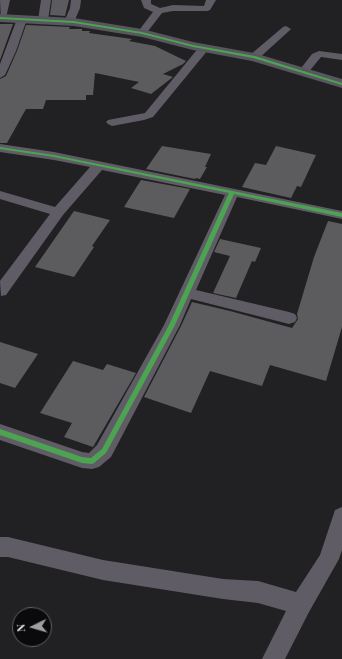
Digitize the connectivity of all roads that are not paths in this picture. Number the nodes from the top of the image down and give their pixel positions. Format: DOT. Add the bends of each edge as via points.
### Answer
graph roads {
  1 [pos="5,0"];
  2 [pos="46,0"];
  3 [pos="76,0"];
  4 [pos="146,0"];
  5 [pos="211,0"];
  6 [pos="159,11"];
  7 [pos="1,18"];
  8 [pos="22,19"];
  9 [pos="43,20"];
  10 [pos="70,22"];
  11 [pos="286,28"];
  12 [pos="142,33"];
  13 [pos="204,48"];
  14 [pos="254,57"];
  15 [pos="342,57"];
  16 [pos="303,72"];
  17 [pos="0,75"];
  18 [pos="342,84"];
  19 [pos="112,122"];
  20 [pos="0,148"];
  21 [pos="99,165"];
  22 [pos="232,193"];
  23 [pos="0,195"];
  24 [pos="58,212"];
  25 [pos="342,215"];
  26 [pos="1,291"];
  27 [pos="186,293"];
  28 [pos="289,318"];
  29 [pos="0,432"];
  30 [pos="342,516"];
  31 [pos="0,547"];
  32 [pos="336,562"];
  33 [pos="301,604"];
  34 [pos="273,659"];
  1 -- 7 [label="street"];
  2 -- 9 [label="street"];
  3 -- 10 [label="street"];
  4 -- 6 [label="street" via="147,6"];
  5 -- 6 [label="street" via="204,9 173,8"];
  6 -- 12 [label="street"];
  7 -- 8 [label="street"];
  8 -- 9 [label="street"];
  8 -- 17 [label="street"];
  9 -- 10 [label="street"];
  10 -- 12 [label="street"];
  11 -- 14 [label="street"];
  12 -- 13 [label="street"];
  13 -- 14 [label="street"];
  13 -- 19 [label="street" via="154,110 144,117"];
  14 -- 16 [label="street"];
  15 -- 16 [label="street" via="319,54"];
  16 -- 18 [label="street"];
  20 -- 21 [label="street"];
  21 -- 22 [label="street"];
  21 -- 24 [label="street"];
  22 -- 25 [label="street"];
  22 -- 27 [label="street"];
  23 -- 24 [label="street"];
  24 -- 26 [label="street"];
  27 -- 28 [label="street"];
  27 -- 29 [label="street" via="172,325 112,437 98,457 92,461 82,460"];
  30 -- 32 [label="street"];
  31 -- 33 [label="street" via="110,571 258,592"];
  32 -- 33 [label="street"];
  33 -- 34 [label="street"];
}
